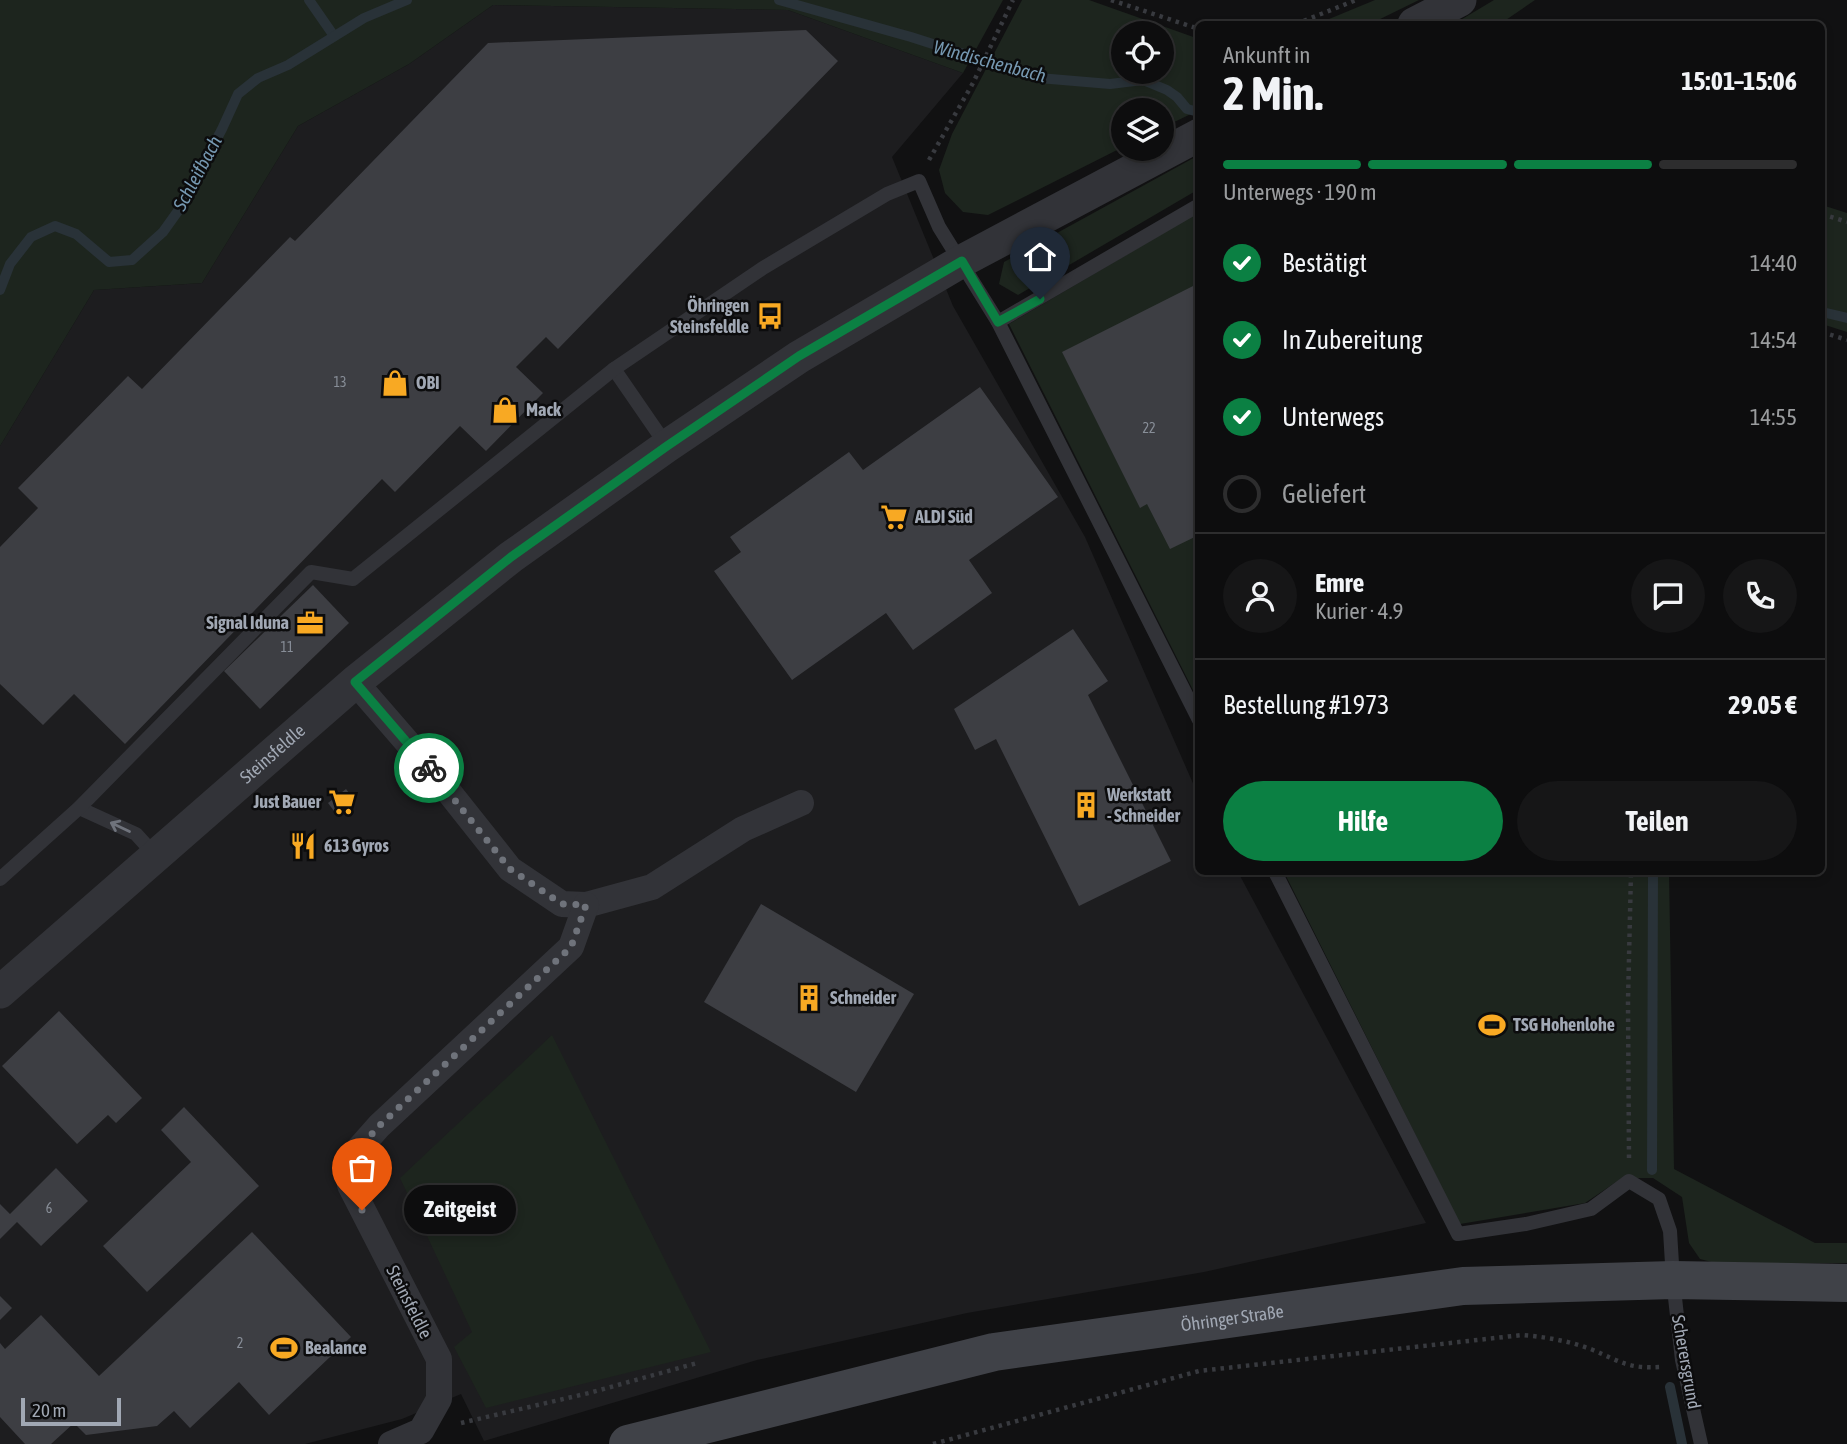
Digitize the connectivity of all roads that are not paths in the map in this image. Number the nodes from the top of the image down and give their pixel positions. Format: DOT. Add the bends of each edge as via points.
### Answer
graph roads {
  1 [pos="1460,0"];
  2 [pos="1420,21"];
  3 [pos="1194,138"];
  4 [pos="1195,207"];
  5 [pos="962,261"];
  6 [pos="998,322"];
  7 [pos="614,369"];
  8 [pos="667,446"];
  9 [pos="355,682"];
  10 [pos="1195,712"];
  11 [pos="801,803"];
  12 [pos="79,808"];
  13 [pos="155,855"];
  14 [pos="1277,875"];
  15 [pos="0,879"];
  16 [pos="586,905"];
  17 [pos="0,992"];
  18 [pos="1673,1280"];
  19 [pos="1847,1283"];
  20 [pos="391,1444"];
  21 [pos="628,1444"];
  22 [pos="1701,1444"];
  1 -- 2 [label="street"];
  3 -- 5 [label="street, Steinsfeldle"];
  4 -- 6 [label="lane"];
  5 -- 6 [label="lane"];
  5 -- 7 [label="lane" via="939,227 919,181 887,194 763,268"];
  5 -- 8 [label="street, Steinsfeldle" via="799,356"];
  6 -- 10 [label="lane"];
  7 -- 8 [label="lane"];
  7 -- 12 [label="lane" via="353,579 312,572"];
  8 -- 9 [label="street, Steinsfeldle" via="511,557"];
  9 -- 13 [label="street, Steinsfeldle"];
  9 -- 16 [label="street" via="510,869 562,904"];
  11 -- 16 [label="street" via="743,830 652,887"];
  13 -- 12 [label="lane, one-way" via="135,834"];
  12 -- 15 [label="lane"];
  13 -- 17 [label="street, Steinsfeldle"];
  14 -- 18 [label="lane, Scherersgrund" via="1458,1234 1591,1209 1629,1181 1659,1199 1670,1231"];
  16 -- 20 [label="street, Steinsfeldle" via="571,947 379,1126 348,1161 350,1185 439,1359 439,1399 421,1431"];
  18 -- 19 [label="main road, Öhringer Straße"];
  18 -- 21 [label="main road, Öhringer Straße" via="1463,1286 994,1352"];
  18 -- 22 [label="lane, Scherersgrund" via="1682,1360"];
}
